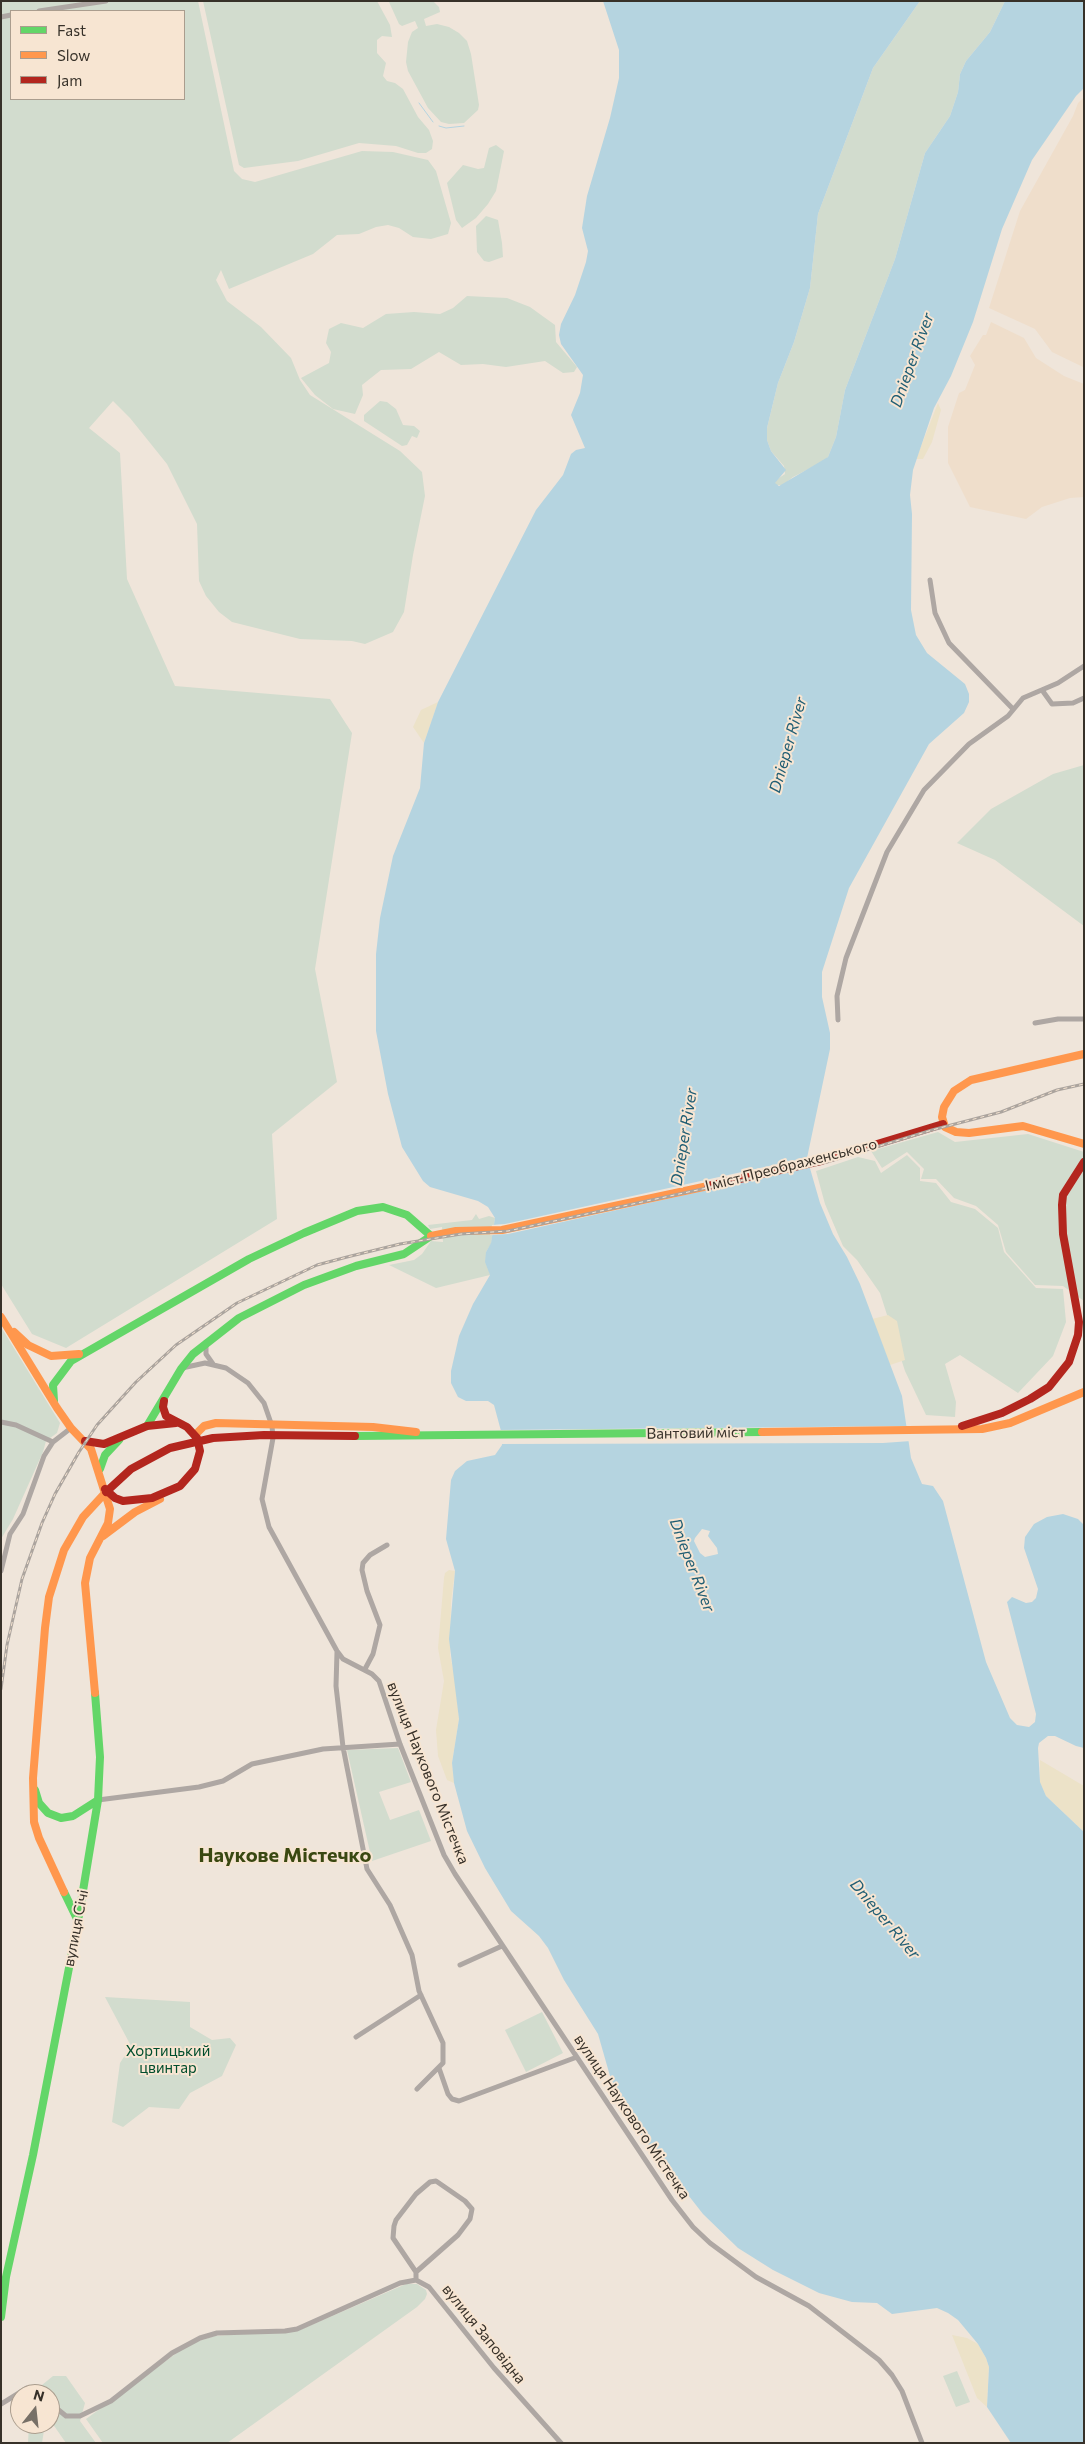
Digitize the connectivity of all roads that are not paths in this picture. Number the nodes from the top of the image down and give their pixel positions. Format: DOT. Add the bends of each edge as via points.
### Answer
graph roads {
  1 [pos="106,1"];
  2 [pos="45,10"];
  3 [pos="930,580"];
  4 [pos="1084,666"];
  5 [pos="1042,690"];
  6 [pos="1084,698"];
  7 [pos="1014,709"];
  8 [pos="1084,1019"];
  9 [pos="838,1020"];
  10 [pos="1035,1023"];
  11 [pos="1084,1054"];
  12 [pos="940,1125"];
  13 [pos="1084,1144"];
  14 [pos="1084,1162"];
  15 [pos="429,1234"];
  16 [pos="2,1318"];
  17 [pos="206,1342"];
  18 [pos="84,1353"];
  19 [pos="213,1364"];
  20 [pos="181,1369"];
  21 [pos="1084,1392"];
  22 [pos="166,1396"];
  23 [pos="57,1408"];
  24 [pos="1,1422"];
  25 [pos="179,1424"];
  26 [pos="147,1426"];
  27 [pos="71,1428"];
  28 [pos="950,1430"];
  29 [pos="195,1435"];
  30 [pos="442,1436"];
  31 [pos="124,1437"];
  32 [pos="85,1441"];
  33 [pos="53,1442"];
  34 [pos="100,1471"];
  35 [pos="102,1486"];
  36 [pos="170,1492"];
  37 [pos="101,1537"];
  38 [pos="388,1545"];
  39 [pos="1,1571"];
  40 [pos="336,1651"];
  41 [pos="365,1669"];
  42 [pos="400,1744"];
  43 [pos="343,1747"];
  44 [pos="33,1778"];
  45 [pos="98,1800"];
  46 [pos="78,1921"];
  47 [pos="502,1946"];
  48 [pos="460,1965"];
  49 [pos="421,1995"];
  50 [pos="356,2037"];
  51 [pos="577,2056"];
  52 [pos="439,2068"];
  53 [pos="417,2089"];
  54 [pos="416,2272"];
  55 [pos="416,2280"];
  56 [pos="1,2317"];
  57 [pos="60,2411"];
  58 [pos="561,2443"];
  59 [pos="922,2443"];
  1 -- 2 [label="street"];
  3 -- 7 [label="street" via="935,613 949,643"];
  4 -- 5 [label="street"];
  5 -- 6 [label="street" via="1049,702 1055,704 1073,703"];
  5 -- 7 [label="street" via="1027,695"];
  7 -- 9 [label="street" via="969,744 924,790 887,852 846,958 837,996"];
  8 -- 10 [label="street"];
  11 -- 12 [label="main road" via="971,1080 949,1098"];
  12 -- 13 [label="main road" via="969,1133 1018,1126"];
  12 -- 15 [label="main road, I міст Преображенського" via="822,1161 581,1214 502,1230"];
  14 -- 28 [label="main road" via="1070,1182 1062,1205 1067,1259 1079,1322 1069,1362 1049,1387 1030,1400 1002,1414"];
  15 -- 17 [label="main road" via="404,1254 356,1266 277,1297 239,1318"];
  15 -- 18 [label="main road" via="407,1215 394,1210 382,1207 357,1212 249,1259"];
  16 -- 18 [label="main road" via="16,1335 39,1352 62,1357"];
  16 -- 23 [label="main road"];
  17 -- 19 [label="street" via="206,1354"];
  17 -- 20 [label="main road"];
  18 -- 23 [label="main road" via="71,1361 53,1385"];
  19 -- 20 [label="street" via="192,1364"];
  19 -- 40 [label="street, вулиця Наукового Містечка" via="239,1376 264,1403 273,1438 263,1488 263,1511"];
  20 -- 22 [label="main road"];
  21 -- 28 [label="main road, Вантовий міст" via="1010,1423 982,1429"];
  22 -- 25 [label="main road" via="164,1412"];
  22 -- 26 [label="main road"];
  23 -- 27 [label="main road"];
  24 -- 33 [label="street" via="16,1425"];
  25 -- 26 [label="main road"];
  25 -- 29 [label="main road"];
  26 -- 31 [label="main road"];
  27 -- 32 [label="main road"];
  27 -- 33 [label="street"];
  28 -- 30 [label="main road, Вантовий міст"];
  29 -- 30 [label="main road" via="210,1423 240,1422 373,1427"];
  29 -- 36 [label="main road" via="200,1451 195,1469 190,1477"];
  30 -- 44 [label="main road" via="264,1435 212,1438 190,1442 150,1458 116,1481 76,1528 64,1550 50,1597 44,1628"];
  31 -- 32 [label="main road" via="104,1444"];
  31 -- 34 [label="main road" via="105,1454"];
  32 -- 34 [label="main road"];
  33 -- 39 [label="street" via="44,1456 23,1514 10,1534"];
  34 -- 35 [label="main road"];
  35 -- 36 [label="main road" via="123,1501"];
  35 -- 37 [label="main road, вулиця Січі" via="110,1516"];
  36 -- 37 [label="main road"];
  37 -- 45 [label="main road, вулиця Січі" via="90,1558 85,1583 100,1736"];
  38 -- 41 [label="street" via="363,1563 367,1592 380,1625 373,1654"];
  40 -- 41 [label="street, вулиця Наукового Містечка" via="343,1659"];
  40 -- 43 [label="street" via="336,1686"];
  41 -- 42 [label="street, вулиця Наукового Містечка" via="379,1681"];
  42 -- 43 [label="street"];
  42 -- 47 [label="street, вулиця Наукового Містечка" via="444,1855"];
  43 -- 45 [label="street" via="323,1748 252,1764 222,1782 199,1788"];
  43 -- 49 [label="street" via="367,1869 390,1904 412,1955"];
  44 -- 45 [label="main road" via="39,1803 48,1813 61,1818 73,1816"];
  44 -- 46 [label="main road" via="34,1822 39,1838"];
  45 -- 46 [label="main road, вулиця Січі"];
  46 -- 56 [label="main road, вулиця Січі" via="6,2277"];
  47 -- 48 [label="street"];
  47 -- 51 [label="street, вулиця Наукового Містечка"];
  49 -- 50 [label="street"];
  49 -- 52 [label="street" via="443,2043"];
  51 -- 52 [label="street" via="459,2101 448,2094"];
  51 -- 59 [label="street, вулиця Наукового Містечка" via="672,2200 694,2227 756,2277 809,2306 879,2360 902,2391"];
  52 -- 53 [label="street"];
  54 -- 54 [label="street" via="393,2238 394,2226 416,2194 436,2181 465,2200 472,2209 470,2219 458,2235"];
  54 -- 55 [label="street"];
  55 -- 57 [label="street" via="400,2283 297,2328 217,2333 200,2338 172,2353 111,2401 80,2416 68,2417"];
  55 -- 58 [label="street, вулиця Заповідна" via="429,2287 494,2368"];
}
